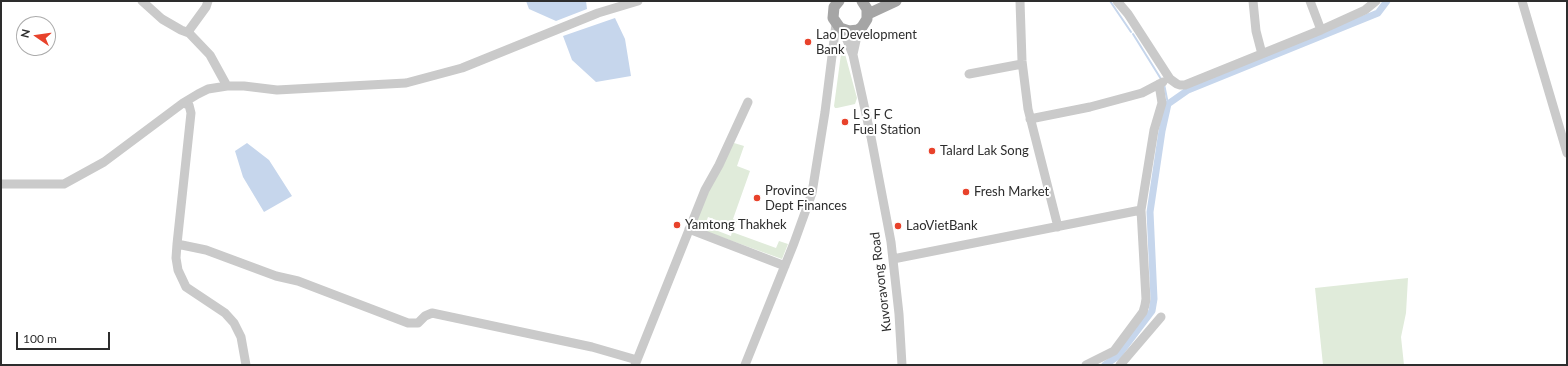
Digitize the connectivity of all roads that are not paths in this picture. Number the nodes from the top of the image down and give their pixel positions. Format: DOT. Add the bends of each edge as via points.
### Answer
graph roads {
  1 [pos="142,1"];
  2 [pos="208,1"];
  3 [pos="638,1"];
  4 [pos="862,1"];
  5 [pos="896,1"];
  6 [pos="1020,1"];
  7 [pos="1116,1"];
  8 [pos="1252,1"];
  9 [pos="1310,1"];
  10 [pos="1376,1"];
  11 [pos="1522,1"];
  12 [pos="836,3"];
  13 [pos="868,14"];
  14 [pos="838,26"];
  15 [pos="862,27"];
  16 [pos="1321,30"];
  17 [pos="190,33"];
  18 [pos="1262,54"];
  19 [pos="853,55"];
  20 [pos="1022,64"];
  21 [pos="969,74"];
  22 [pos="1170,79"];
  23 [pos="1159,84"];
  24 [pos="227,86"];
  25 [pos="748,102"];
  26 [pos="183,103"];
  27 [pos="1030,119"];
  28 [pos="1567,153"];
  29 [pos="1,184"];
  30 [pos="1141,210"];
  31 [pos="1058,227"];
  32 [pos="690,229"];
  33 [pos="177,244"];
  34 [pos="893,259"];
  35 [pos="785,266"];
  36 [pos="1161,317"];
  37 [pos="636,363"];
  38 [pos="246,365"];
  39 [pos="745,365"];
  40 [pos="902,365"];
  41 [pos="1086,365"];
  42 [pos="1120,365"];
  1 -- 17 [label="street" via="162,19"];
  2 -- 17 [label="street"];
  3 -- 24 [label="street" via="598,13 462,68 406,83 276,90"];
  4 -- 13 [label="main road"];
  5 -- 13 [label="main road"];
  6 -- 20 [label="street"];
  7 -- 22 [label="street" via="1128,14"];
  8 -- 18 [label="street"];
  9 -- 16 [label="street"];
  10 -- 16 [label="street" via="1365,10"];
  11 -- 28 [label="street"];
  12 -- 14 [label="main road" via="833,12"];
  13 -- 15 [label="main road"];
  14 -- 15 [label="main road" via="849,31"];
  14 -- 19 [label="street"];
  14 -- 35 [label="street" via="812,193"];
  15 -- 19 [label="street" via="857,36"];
  16 -- 18 [label="street"];
  17 -- 24 [label="street" via="210,55"];
  18 -- 22 [label="street" via="1185,85 1177,84"];
  19 -- 34 [label="street, Kuvoravong Road"];
  20 -- 21 [label="street"];
  20 -- 27 [label="street"];
  22 -- 23 [label="street"];
  23 -- 27 [label="street" via="1142,93"];
  23 -- 30 [label="street" via="1162,103 1154,130"];
  24 -- 26 [label="street" via="202,91"];
  25 -- 32 [label="street" via="705,190"];
  26 -- 29 [label="street" via="104,162 64,184"];
  26 -- 33 [label="street" via="189,105 191,113"];
  27 -- 31 [label="street"];
  30 -- 31 [label="street"];
  30 -- 41 [label="street" via="1145,305 1143,312 1114,351"];
  31 -- 34 [label="street"];
  32 -- 35 [label="street"];
  32 -- 37 [label="street"];
  33 -- 37 [label="street" via="215,253 276,276 298,281 408,323 418,323 424,316 432,313 592,347"];
  33 -- 38 [label="street" via="177,264 182,280 186,287 225,313 234,323 241,337"];
  34 -- 40 [label="street, Kuvoravong Road"];
  35 -- 39 [label="street"];
  36 -- 42 [label="street"];
}
